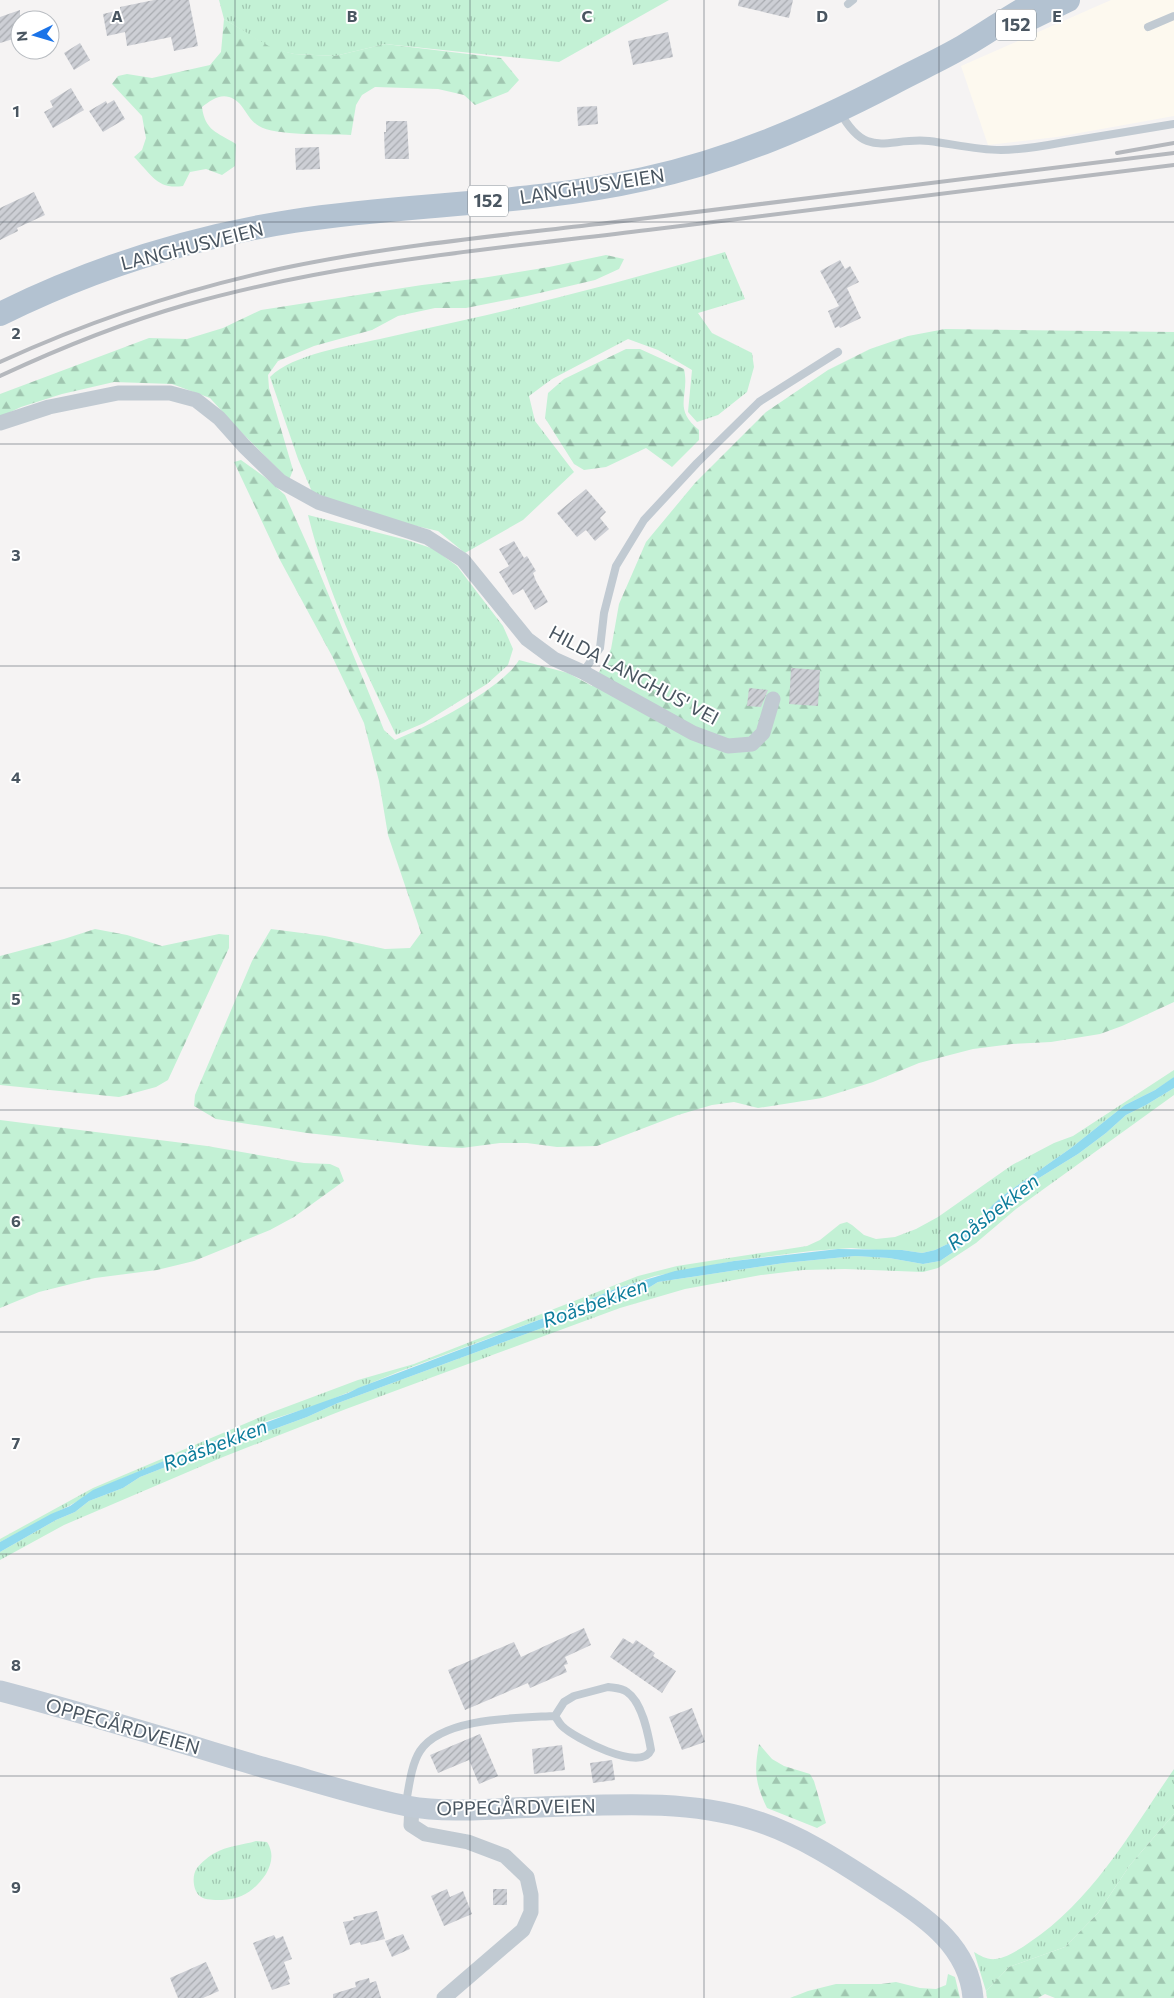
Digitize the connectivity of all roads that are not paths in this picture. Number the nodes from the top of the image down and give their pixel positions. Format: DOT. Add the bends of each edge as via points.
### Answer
graph roads {
  1 [pos="1040,0"];
  2 [pos="1068,0"];
  3 [pos="1174,16"];
  4 [pos="1148,27"];
  5 [pos="963,46"];
  6 [pos="839,110"];
  7 [pos="1174,124"];
  8 [pos="0,314"];
  9 [pos="838,352"];
  10 [pos="0,423"];
  11 [pos="583,672"];
  12 [pos="773,699"];
  13 [pos="0,1691"];
  14 [pos="555,1716"];
  15 [pos="409,1806"];
  16 [pos="444,1998"];
  17 [pos="973,1998"];
  1 -- 5 [label="main road, LANGHUSVEIEN / 152"];
  2 -- 5 [label="main road, LANGHUSVEIEN / 152"];
  3 -- 4 [label="lane"];
  5 -- 6 [label="main road, LANGHUSVEIEN / 152"];
  6 -- 7 [label="lane" via="850,129 877,144 928,141 976,149 1036,147"];
  6 -- 8 [label="main road, LANGHUSVEIEN / 152" via="756,147 642,180 533,197 294,221 205,239 110,267"];
  9 -- 11 [label="lane" via="759,402 644,520 616,566 604,613 600,648"];
  10 -- 11 [label="street, HILDA LANGHUS' VEI" via="49,407 118,393 170,392 196,400 219,418 280,481 318,502 428,537 463,560 527,639 554,659"];
  11 -- 12 [label="street, HILDA LANGHUS' VEI" via="693,733 728,746 752,744 764,733"];
  13 -- 15 [label="main road, OPPEGÅRDVEIEN" via="356,1794"];
  14 -- 14 [label="lane" via="581,1738 621,1756 635,1758 650,1752 645,1723 635,1701 626,1691 608,1687 574,1696 564,1702"];
  14 -- 15 [label="lane" via="506,1718 450,1730 430,1739 415,1763"];
  15 -- 16 [label="street" via="411,1825 425,1834 468,1842 505,1856 527,1877 531,1895 531,1912 524,1930"];
  15 -- 17 [label="main road, OPPEGÅRDVEIEN" via="464,1809 664,1805 709,1810 754,1821 832,1857 933,1926 952,1945 965,1965"];
}
